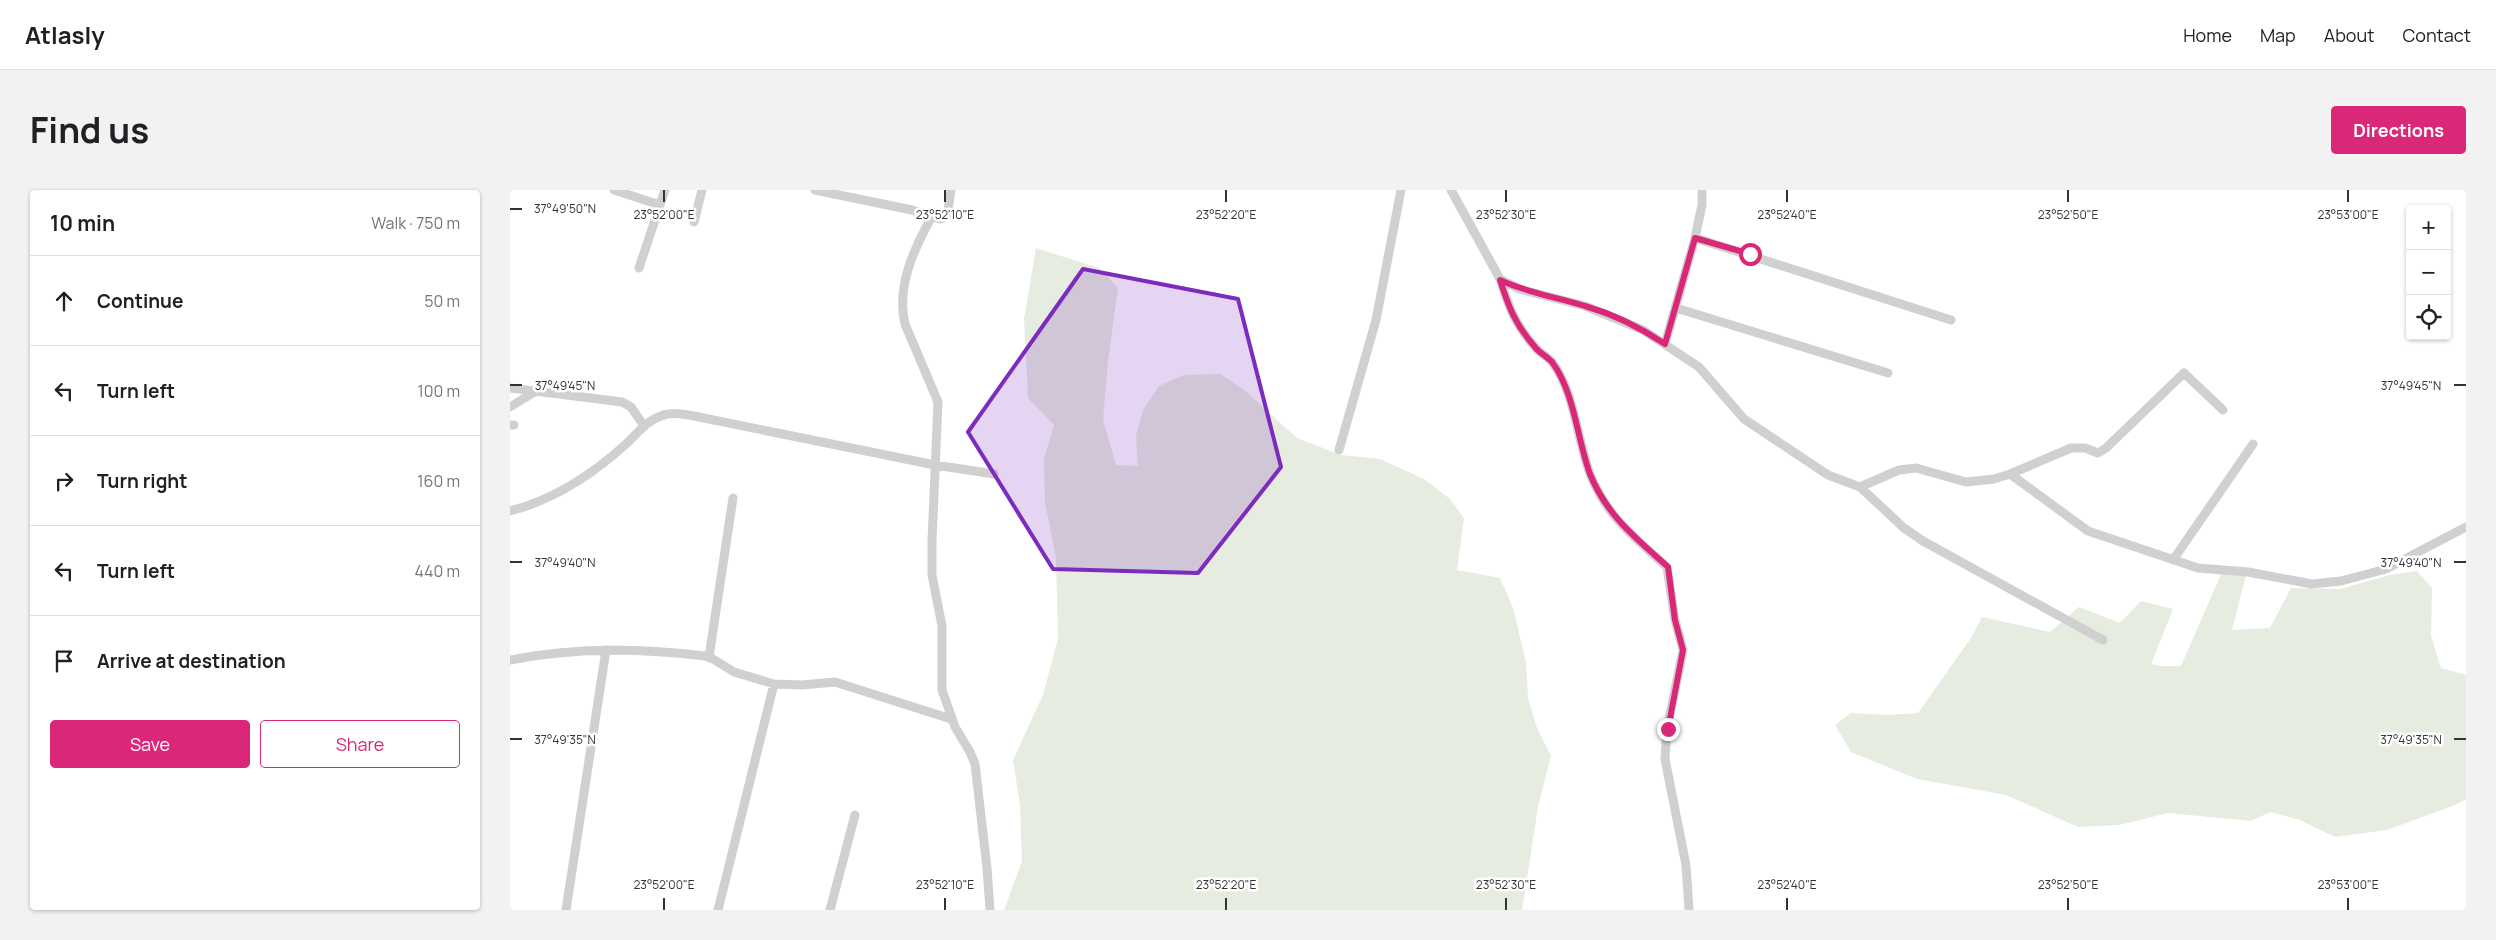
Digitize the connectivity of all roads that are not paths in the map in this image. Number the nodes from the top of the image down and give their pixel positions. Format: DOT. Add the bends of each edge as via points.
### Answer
graph roads {
  1 [pos="614,190"];
  2 [pos="664,190"];
  3 [pos="702,190"];
  4 [pos="815,190"];
  5 [pos="951,190"];
  6 [pos="1401,190"];
  7 [pos="1451,190"];
  8 [pos="1702,190"];
  9 [pos="660,205"];
  10 [pos="932,216"];
  11 [pos="694,222"];
  12 [pos="1695,238"];
  13 [pos="640,268"];
  14 [pos="1500,280"];
  15 [pos="1676,308"];
  16 [pos="1950,320"];
  17 [pos="1665,344"];
  18 [pos="1888,373"];
  19 [pos="510,388"];
  20 [pos="536,391"];
  21 [pos="510,407"];
  22 [pos="2222,410"];
  23 [pos="644,426"];
  24 [pos="2253,444"];
  25 [pos="1340,450"];
  26 [pos="935,465"];
  27 [pos="994,474"];
  28 [pos="2010,474"];
  29 [pos="1860,487"];
  30 [pos="733,498"];
  31 [pos="510,511"];
  32 [pos="2466,527"];
  33 [pos="2173,560"];
  34 [pos="2103,640"];
  35 [pos="606,650"];
  36 [pos="709,658"];
  37 [pos="510,660"];
  38 [pos="774,684"];
  39 [pos="951,719"];
  40 [pos="855,815"];
  41 [pos="566,910"];
  42 [pos="718,910"];
  43 [pos="830,910"];
  44 [pos="990,910"];
  45 [pos="1690,910"];
  1 -- 9 [label="street"];
  2 -- 9 [label="street"];
  3 -- 11 [label="street"];
  4 -- 10 [label="street" via="881,202"];
  5 -- 10 [label="street" via="947,216 944,219"];
  6 -- 25 [label="street" via="1376,320"];
  7 -- 14 [label="street"];
  8 -- 12 [label="street"];
  9 -- 13 [label="street"];
  10 -- 26 [label="street" via="908,266 902,312 938,402"];
  12 -- 15 [label="street"];
  12 -- 16 [label="street"];
  14 -- 17 [label="street" via="1535,294 1585,306 1642,330"];
  14 -- 45 [label="street" via="1512,317 1536,349 1552,362 1572,404 1590,474 1606,505 1632,537 1668,567 1675,620 1683,650 1665,759 1686,865"];
  15 -- 17 [label="street"];
  15 -- 18 [label="street"];
  17 -- 29 [label="street" via="1708,376 1744,419 1828,474"];
  19 -- 20 [label="street"];
  20 -- 21 [label="street"];
  20 -- 23 [label="street" via="622,402 631,407"];
  22 -- 28 [label="street" via="2184,373 2098,453 2085,448 2071,448"];
  23 -- 26 [label="street" via="662,415 683,414"];
  23 -- 31 [label="street" via="620,449 563,489 529,506"];
  24 -- 33 [label="street"];
  26 -- 27 [label="street"];
  26 -- 39 [label="street" via="932,574 942,626 942,690"];
  28 -- 29 [label="street" via="1966,482 1916,468 1900,470"];
  28 -- 33 [label="street" via="2088,531"];
  29 -- 34 [label="street" via="1923,541"];
  30 -- 36 [label="street"];
  32 -- 33 [label="street" via="2386,569 2326,583 2312,584 2248,572 2198,568"];
  35 -- 36 [label="street"];
  35 -- 37 [label="street" via="551,652"];
  35 -- 41 [label="street"];
  36 -- 38 [label="street" via="734,672"];
  38 -- 39 [label="street" via="836,682"];
  38 -- 42 [label="street"];
  39 -- 44 [label="street" via="975,764"];
  40 -- 43 [label="street"];
}
